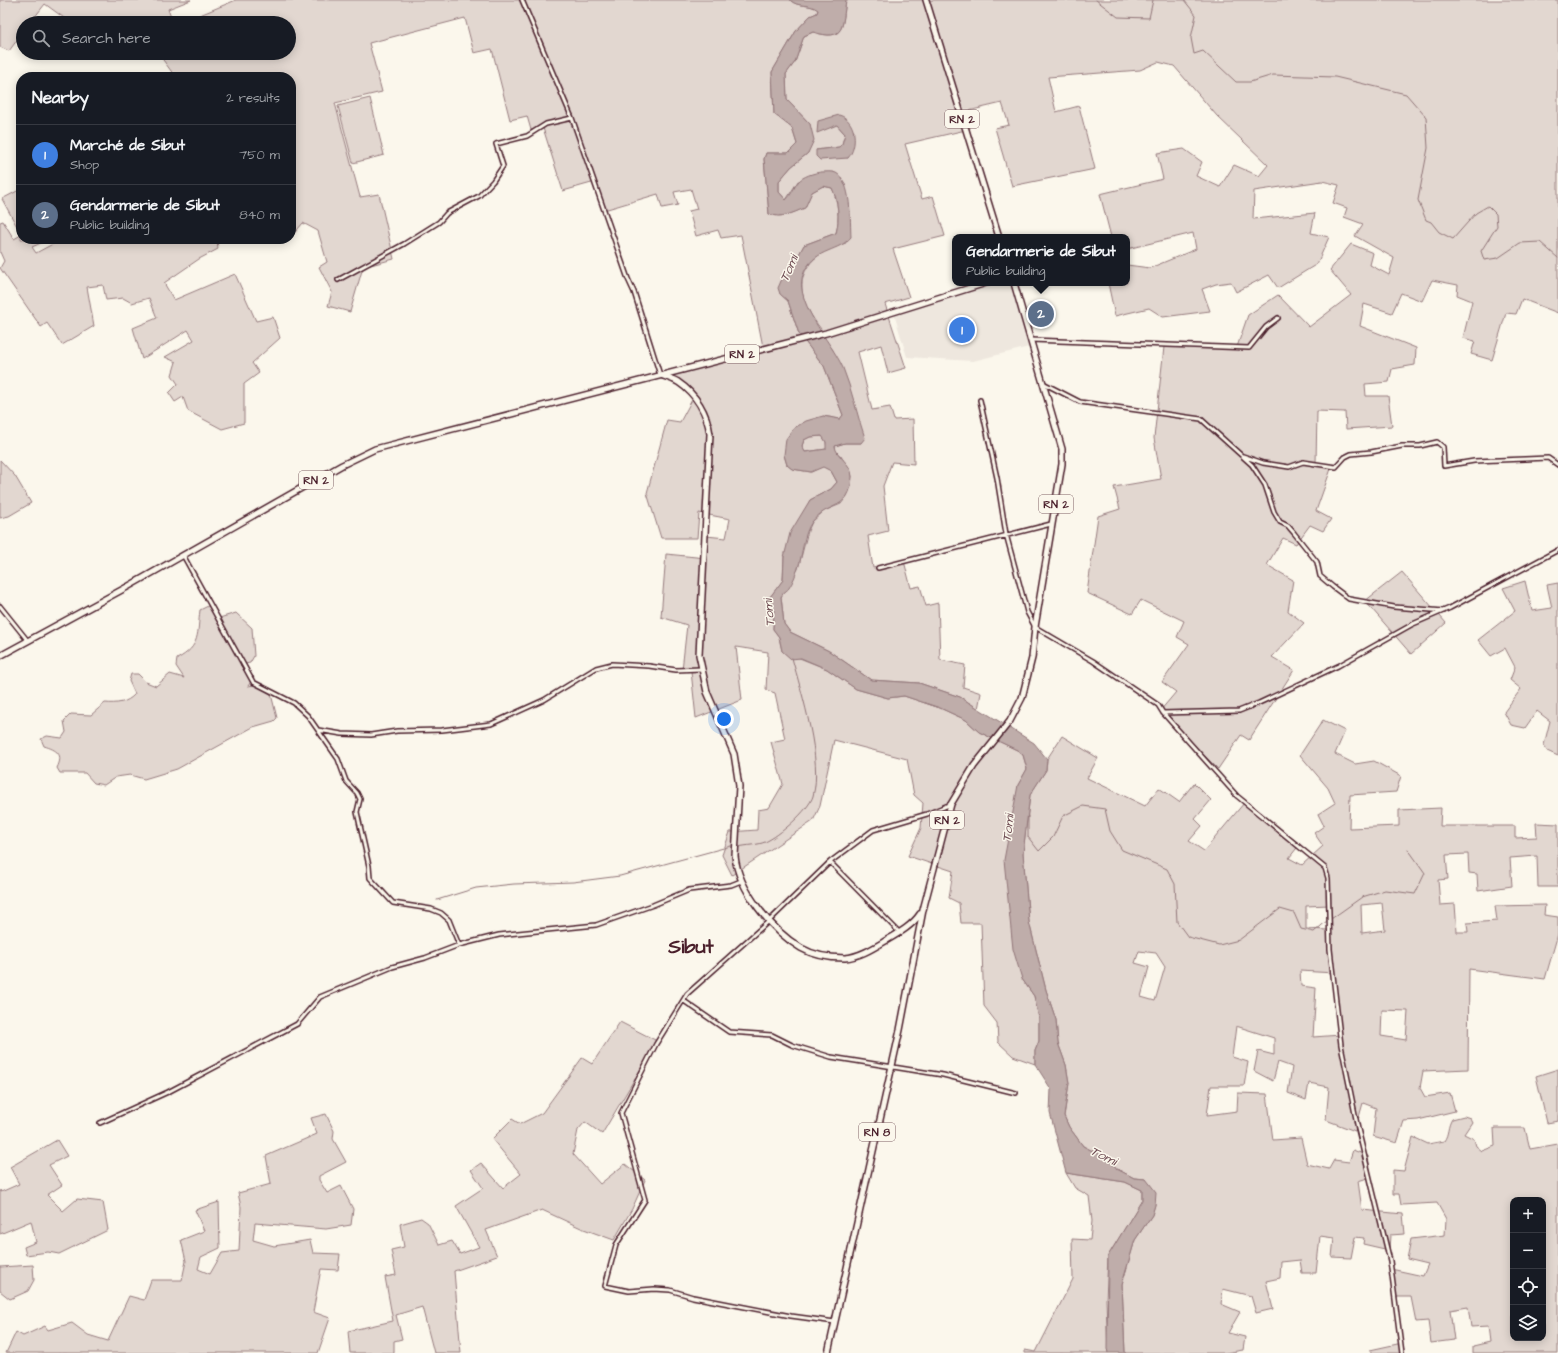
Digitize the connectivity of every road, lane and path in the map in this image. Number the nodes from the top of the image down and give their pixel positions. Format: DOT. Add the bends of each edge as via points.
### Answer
graph roads {
  1 [pos="522,0"];
  2 [pos="926,0"];
  3 [pos="572,118"];
  4 [pos="998,234"];
  5 [pos="338,280"];
  6 [pos="976,286"];
  7 [pos="1015,286"];
  8 [pos="1278,318"];
  9 [pos="1031,340"];
  10 [pos="660,375"];
  11 [pos="1042,383"];
  12 [pos="980,400"];
  13 [pos="1232,449"];
  14 [pos="1558,464"];
  15 [pos="1051,524"];
  16 [pos="1006,534"];
  17 [pos="1558,550"];
  18 [pos="183,555"];
  19 [pos="878,568"];
  20 [pos="0,606"];
  21 [pos="1444,611"];
  22 [pos="1035,627"];
  23 [pos="28,641"];
  24 [pos="0,656"];
  25 [pos="701,669"];
  26 [pos="1162,713"];
  27 [pos="318,730"];
  28 [pos="951,804"];
  29 [pos="830,862"];
  30 [pos="741,881"];
  31 [pos="923,910"];
  32 [pos="769,921"];
  33 [pos="899,932"];
  34 [pos="459,945"];
  35 [pos="684,1001"];
  36 [pos="892,1066"];
  37 [pos="1016,1093"];
  38 [pos="100,1123"];
  39 [pos="834,1322"];
  40 [pos="828,1353"];
  41 [pos="1402,1353"];
  1 -- 3 [label="street"];
  2 -- 4 [label="main road, RN 2"];
  3 -- 5 [label="street" via="546,124 527,136 496,144 503,166 478,196 447,213 439,222 404,244"];
  3 -- 10 [label="street" via="634,292"];
  6 -- 10 [label="main road, RN 2" via="805,339"];
  7 -- 9 [label="main road, RN 2"];
  8 -- 9 [label="street" via="1266,326 1249,348"];
  9 -- 11 [label="main road, RN 2"];
  10 -- 18 [label="main road, RN 2" via="375,450 342,465"];
  10 -- 25 [label="main road, RN 2" via="678,382 700,404 708,419 710,434 699,655"];
  11 -- 13 [label="street" via="1080,402 1201,419"];
  11 -- 15 [label="main road, RN 2" via="1062,449 1062,464"];
  12 -- 16 [label="street"];
  13 -- 14 [label="street" via="1263,463 1289,467 1303,462 1336,466 1351,454 1437,442 1443,447 1444,466 1474,461 1548,458"];
  13 -- 21 [label="street" via="1252,465 1265,485 1280,522 1294,533 1317,562 1320,576 1333,587 1350,599 1394,607"];
  15 -- 16 [label="street"];
  15 -- 22 [label="main road, RN 2"];
  16 -- 19 [label="street"];
  16 -- 22 [label="street" via="1026,612"];
  17 -- 21 [label="street"];
  18 -- 23 [label="main road, RN 2"];
  18 -- 27 [label="street" via="253,682 294,703"];
  20 -- 23 [label="street"];
  21 -- 26 [label="street" via="1413,624 1288,691 1239,711"];
  22 -- 26 [label="street" via="1123,680 1158,705"];
  22 -- 28 [label="main road, RN 2" via="1032,658 1022,698 1007,725 970,772"];
  23 -- 24 [label="main road, RN 2"];
  25 -- 27 [label="street" via="676,670 612,664 573,681 544,700 490,724 371,735"];
  25 -- 30 [label="main road, RN 2" via="707,692 734,754 738,786 735,856"];
  26 -- 41 [label="street" via="1237,796 1325,868 1328,878 1330,949 1341,1045 1358,1129 1390,1261"];
  27 -- 34 [label="street" via="338,759 346,781 360,799 357,812 370,878 393,903 431,908 441,913 449,920"];
  28 -- 29 [label="street" via="873,830"];
  28 -- 31 [label="main road, RN 2"];
  29 -- 32 [label="street"];
  29 -- 33 [label="street"];
  30 -- 32 [label="main road, RN 2" via="746,892"];
  30 -- 34 [label="street" via="731,885 689,890 596,925 499,935"];
  31 -- 33 [label="main road, RN 2" via="917,919"];
  31 -- 36 [label="main road, RN 8"];
  32 -- 33 [label="main road, RN 2" via="800,948 813,954 836,958 861,954"];
  32 -- 35 [label="street" via="687,994"];
  34 -- 38 [label="street" via="392,967 320,997 297,1024 168,1092"];
  35 -- 36 [label="street" via="729,1032 772,1035 792,1045 831,1057"];
  35 -- 39 [label="street" via="656,1044 622,1113 645,1200 616,1245 605,1286 629,1291 670,1290 693,1297"];
  36 -- 37 [label="street" via="943,1075"];
  36 -- 39 [label="main road, RN 8"];
  39 -- 40 [label="main road, RN 8"];
}
